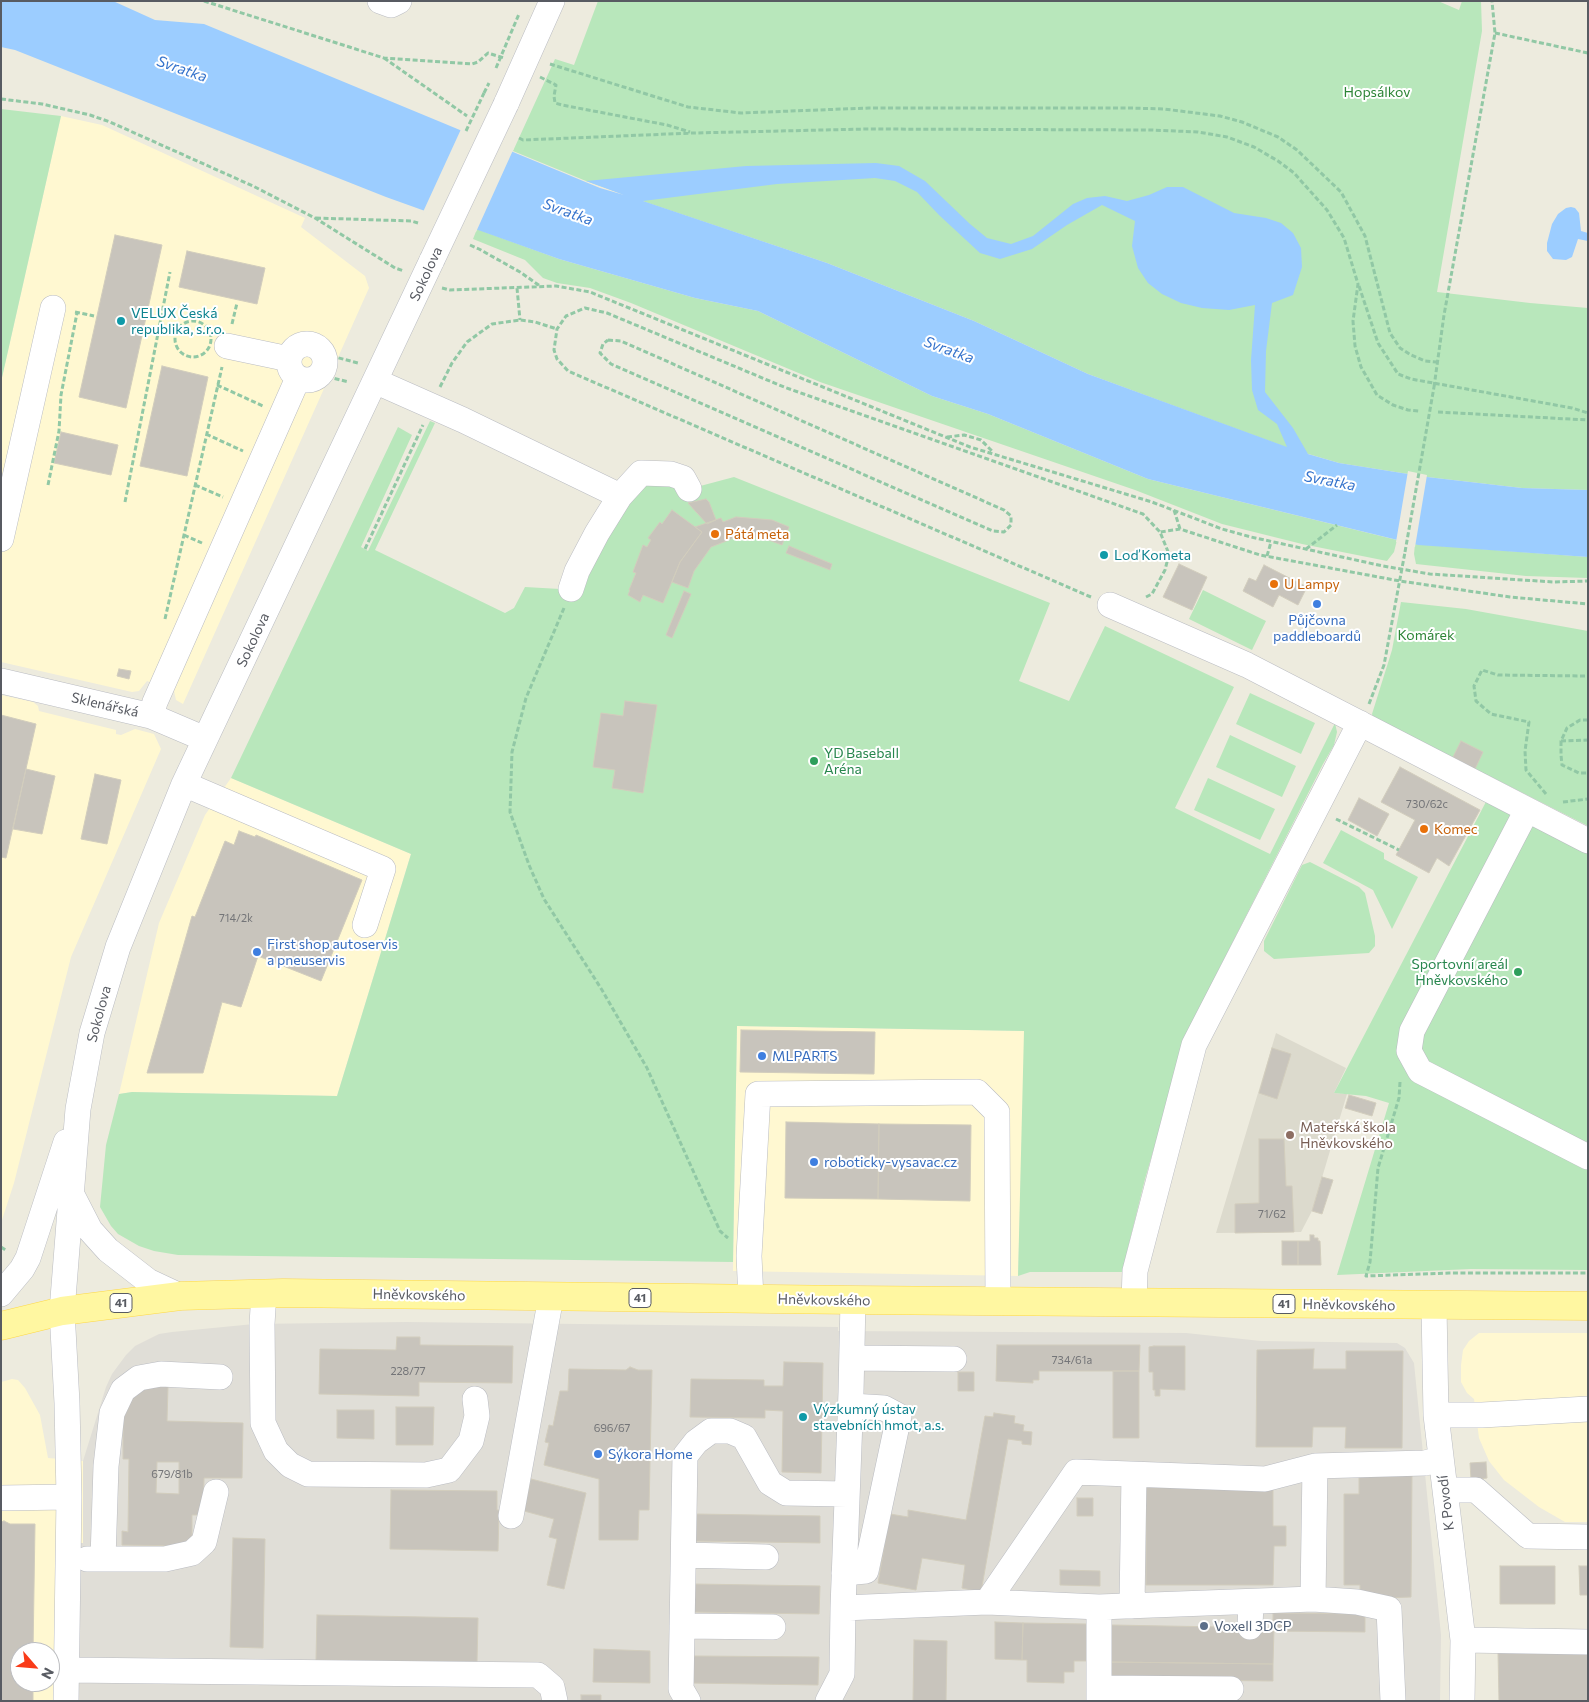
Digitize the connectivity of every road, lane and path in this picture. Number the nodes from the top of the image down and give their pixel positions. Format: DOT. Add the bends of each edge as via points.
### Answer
graph roads {
  1 [pos="204,1"];
  2 [pos="380,1"];
  3 [pos="399,1"];
  4 [pos="552,1"];
  5 [pos="1492,1"];
  6 [pos="522,9"];
  7 [pos="1495,33"];
  8 [pos="1588,53"];
  9 [pos="384,58"];
  10 [pos="550,64"];
  11 [pos="543,78"];
  12 [pos="1,99"];
  13 [pos="467,116"];
  14 [pos="693,133"];
  15 [pos="519,138"];
  16 [pos="315,218"];
  17 [pos="418,223"];
  18 [pos="470,245"];
  19 [pos="402,270"];
  20 [pos="170,272"];
  21 [pos="1358,284"];
  22 [pos="540,286"];
  23 [pos="517,288"];
  24 [pos="445,289"];
  25 [pos="237,303"];
  26 [pos="65,310"];
  27 [pos="520,320"];
  28 [pos="159,329"];
  29 [pos="176,332"];
  30 [pos="227,346"];
  31 [pos="1437,362"];
  32 [pos="358,363"];
  33 [pos="308,366"];
  34 [pos="375,381"];
  35 [pos="349,382"];
  36 [pos="217,385"];
  37 [pos="1434,385"];
  38 [pos="1419,411"];
  39 [pos="1438,412"];
  40 [pos="1588,413"];
  41 [pos="282,414"];
  42 [pos="1588,420"];
  43 [pos="206,434"];
  44 [pos="947,437"];
  45 [pos="995,454"];
  46 [pos="262,460"];
  47 [pos="195,484"];
  48 [pos="48,485"];
  49 [pos="689,489"];
  50 [pos="620,496"];
  51 [pos="125,502"];
  52 [pos="241,506"];
  53 [pos="1004,510"];
  54 [pos="1174,510"];
  55 [pos="1337,526"];
  56 [pos="1180,529"];
  57 [pos="1160,532"];
  58 [pos="1,539"];
  59 [pos="1271,542"];
  60 [pos="1305,550"];
  61 [pos="1267,556"];
  62 [pos="1402,568"];
  63 [pos="1400,581"];
  64 [pos="1588,582"];
  65 [pos="571,589"];
  66 [pos="1588,604"];
  67 [pos="1110,606"];
  68 [pos="165,622"];
  69 [pos="1588,676"];
  70 [pos="1,681"];
  71 [pos="151,716"];
  72 [pos="1588,720"];
  73 [pos="1360,723"];
  74 [pos="206,740"];
  75 [pos="1561,740"];
  76 [pos="1588,740"];
  77 [pos="1588,773"];
  78 [pos="184,784"];
  79 [pos="1554,798"];
  80 [pos="1588,799"];
  81 [pos="1560,802"];
  82 [pos="1315,808"];
  83 [pos="1527,810"];
  84 [pos="1588,841"];
  85 [pos="1399,850"];
  86 [pos="366,925"];
  87 [pos="1400,1081"];
  88 [pos="78,1109"];
  89 [pos="1588,1157"];
  90 [pos="71,1193"];
  91 [pos="749,1256"];
  92 [pos="1588,1273"];
  93 [pos="264,1293"];
  94 [pos="1,1294"];
  95 [pos="180,1296"];
  96 [pos="551,1297"];
  97 [pos="751,1299"];
  98 [pos="852,1300"];
  99 [pos="998,1302"];
  100 [pos="1134,1302"];
  101 [pos="1434,1306"];
  102 [pos="1588,1306"];
  103 [pos="62,1311"];
  104 [pos="1,1326"];
  105 [pos="852,1358"];
  106 [pos="954,1359"];
  107 [pos="220,1377"];
  108 [pos="475,1399"];
  109 [pos="851,1406"];
  110 [pos="1588,1409"];
  111 [pos="1436,1415"];
  112 [pos="1441,1460"];
  113 [pos="1315,1466"];
  114 [pos="1134,1475"];
  115 [pos="1445,1490"];
  116 [pos="216,1492"];
  117 [pos="847,1494"];
  118 [pos="68,1497"];
  119 [pos="1,1498"];
  120 [pos="510,1516"];
  121 [pos="1588,1537"];
  122 [pos="684,1556"];
  123 [pos="766,1558"];
  124 [pos="67,1559"];
  125 [pos="103,1559"];
  126 [pos="844,1573"];
  127 [pos="1313,1599"];
  128 [pos="987,1602"];
  129 [pos="1251,1602"];
  130 [pos="1132,1606"];
  131 [pos="1099,1607"];
  132 [pos="843,1608"];
  133 [pos="682,1626"];
  134 [pos="772,1626"];
  135 [pos="1250,1627"];
  136 [pos="1463,1640"];
  137 [pos="1588,1642"];
  138 [pos="67,1670"];
  139 [pos="1231,1689"];
  140 [pos="1099,1694"];
  141 [pos="66,1701"];
  142 [pos="555,1701"];
  143 [pos="688,1701"];
  144 [pos="828,1701"];
  145 [pos="1393,1701"];
  146 [pos="1462,1701"];
  1 -- 9 [label="path"];
  2 -- 3 [label="street" via="391,5"];
  4 -- 34 [label="street, Sokolova, bridge"];
  5 -- 7 [label="path"];
  6 -- 9 [label="path" via="500,56 488,53 472,64"];
  7 -- 8 [label="path"];
  7 -- 31 [label="path"];
  9 -- 13 [label="path"];
  10 -- 31 [label="path" via="688,107 741,113 869,108 1164,109 1242,122 1278,137 1297,150 1342,192 1365,236 1390,333 1400,348 1411,355"];
  11 -- 14 [label="path" via="556,85 555,103"];
  12 -- 16 [label="path" via="42,104 110,122 254,186"];
  14 -- 15 [label="path"];
  14 -- 21 [label="path" via="867,129 1124,130 1198,132 1227,137 1278,161 1294,173 1327,210 1344,238"];
  16 -- 17 [label="path"];
  16 -- 19 [label="path"];
  18 -- 22 [label="path"];
  20 -- 28 [label="path"];
  21 -- 37 [label="path" via="1378,343 1391,365 1398,374"];
  21 -- 38 [label="path" via="1352,321 1361,367 1377,395 1393,405"];
  22 -- 23 [label="path"];
  22 -- 44 [label="path" via="590,292"];
  23 -- 24 [label="path"];
  23 -- 27 [label="path"];
  25 -- 30 [label="path"];
  26 -- 48 [label="path" via="59,432"];
  26 -- 58 [label="street"];
  28 -- 29 [label="path"];
  28 -- 51 [label="path"];
  29 -- 29 [label="path" via="178,349 187,356 199,356 208,349 210,332 202,323 184,323"];
  30 -- 33 [label="street"];
  30 -- 36 [label="path"];
  31 -- 37 [label="path"];
  32 -- 33 [label="path"];
  33 -- 35 [label="path"];
  33 -- 41 [label="street"];
  34 -- 50 [label="street"];
  34 -- 74 [label="street, Sokolova"];
  36 -- 41 [label="path"];
  36 -- 43 [label="path"];
  37 -- 40 [label="path"];
  37 -- 62 [label="path, bridge"];
  39 -- 42 [label="path"];
  41 -- 46 [label="street"];
  43 -- 46 [label="path"];
  43 -- 47 [label="path"];
  44 -- 45 [label="path"];
  44 -- 45 [label="path" via="964,435 981,440"];
  45 -- 54 [label="path"];
  46 -- 52 [label="street"];
  47 -- 52 [label="path"];
  47 -- 68 [label="path"];
  49 -- 50 [label="street" via="683,478 671,474 641,473"];
  50 -- 65 [label="street" via="597,533"];
  52 -- 71 [label="street"];
  53 -- 53 [label="path" via="620,341 608,340 602,344 600,353 611,364 993,531 1004,532 1011,525 1011,516"];
  54 -- 56 [label="path"];
  54 -- 59 [label="path" via="1222,529"];
  55 -- 60 [label="path"];
  56 -- 57 [label="path"];
  56 -- 61 [label="path"];
  57 -- 67 [label="path" via="1168,554 1165,570 1152,594 1134,604"];
  57 -- 67 [label="path" via="1143,514 784,387 607,313 585,308 566,316 557,329 554,350 557,359 568,370"];
  59 -- 60 [label="path"];
  59 -- 61 [label="path"];
  60 -- 62 [label="path"];
  61 -- 63 [label="path"];
  62 -- 63 [label="path"];
  62 -- 64 [label="path" via="1430,574"];
  63 -- 66 [label="path" via="1510,597"];
  63 -- 73 [label="path" via="1384,665"];
  65 -- 91 [label="path" via="526,698 512,752 510,812 544,899 647,1068 720,1231"];
  67 -- 73 [label="street" via="1246,665"];
  69 -- 79 [label="path" via="1498,676 1482,670 1474,686 1476,701 1491,714 1529,722 1526,770"];
  70 -- 71 [label="street, Sklenářská"];
  71 -- 74 [label="street, Sklenářská"];
  72 -- 75 [label="path" via="1580,720 1567,728"];
  73 -- 82 [label="street"];
  73 -- 83 [label="street"];
  74 -- 78 [label="street, Sokolova"];
  75 -- 76 [label="path"];
  75 -- 77 [label="path" via="1562,765 1579,773"];
  78 -- 86 [label="street" via="383,869"];
  78 -- 88 [label="street, Sokolova" via="118,947 92,1033"];
  80 -- 81 [label="path"];
  82 -- 85 [label="path"];
  82 -- 100 [label="street" via="1194,1045 1135,1271"];
  83 -- 84 [label="street"];
  83 -- 89 [label="street" via="1412,1031 1409,1051 1420,1071"];
  87 -- 92 [label="path" via="1399,1098 1378,1168 1366,1276 1449,1272"];
  88 -- 90 [label="street, Sokolova"];
  88 -- 94 [label="street" via="33,1246 22,1269"];
  90 -- 95 [label="street" via="90,1230 108,1250 148,1281"];
  90 -- 103 [label="street, Sokolova"];
  91 -- 97 [label="street"];
  91 -- 99 [label="street" via="758,1094 977,1092 997,1112"];
  93 -- 95 [label="main road, Hněvkovského / 41"];
  93 -- 96 [label="main road, Hněvkovského / 41"];
  93 -- 108 [label="street" via="263,1423 276,1450 290,1465 308,1474 426,1475 450,1470 471,1441 476,1416"];
  95 -- 103 [label="main road, Hněvkovského / 41"];
  96 -- 97 [label="main road, Hněvkovského / 41"];
  96 -- 120 [label="street"];
  97 -- 98 [label="main road, Hněvkovského / 41"];
  98 -- 99 [label="main road, Hněvkovského / 41"];
  98 -- 105 [label="street"];
  99 -- 100 [label="main road, Hněvkovského / 41"];
  100 -- 101 [label="main road, Hněvkovského / 41"];
  101 -- 102 [label="main road, Hněvkovského / 41"];
  101 -- 111 [label="street, K Povodí"];
  103 -- 104 [label="main road, 41"];
  103 -- 118 [label="street, Sokolova"];
  105 -- 106 [label="street"];
  105 -- 109 [label="street"];
  107 -- 125 [label="street" via="162,1374 139,1378 123,1390 112,1413"];
  109 -- 117 [label="street"];
  109 -- 126 [label="street" via="884,1408 899,1416 866,1571"];
  110 -- 111 [label="street" via="1500,1415"];
  111 -- 112 [label="street, K Povodí"];
  112 -- 113 [label="street"];
  112 -- 115 [label="street, K Povodí"];
  113 -- 114 [label="street" via="1266,1479"];
  113 -- 127 [label="street"];
  114 -- 128 [label="street" via="1076,1472"];
  114 -- 130 [label="street"];
  115 -- 121 [label="street" via="1476,1490 1528,1536"];
  115 -- 136 [label="street, K Povodí"];
  116 -- 125 [label="street" via="204,1542 192,1553 165,1559"];
  117 -- 122 [label="street" via="786,1493 770,1482 744,1437 730,1431 712,1431 696,1442 685,1456"];
  117 -- 126 [label="street"];
  118 -- 119 [label="street"];
  118 -- 124 [label="street, Sokolova"];
  122 -- 123 [label="street"];
  122 -- 133 [label="street"];
  124 -- 125 [label="street"];
  124 -- 138 [label="street, Sokolova"];
  126 -- 132 [label="street"];
  127 -- 129 [label="street"];
  127 -- 145 [label="street" via="1357,1602 1389,1609"];
  128 -- 131 [label="street"];
  128 -- 132 [label="street"];
  129 -- 130 [label="street" via="1183,1615"];
  129 -- 135 [label="street"];
  130 -- 131 [label="street"];
  131 -- 140 [label="street"];
  132 -- 144 [label="street" via="842,1674"];
  133 -- 134 [label="street"];
  133 -- 143 [label="street" via="681,1689"];
  136 -- 137 [label="street"];
  136 -- 146 [label="street, K Povodí"];
  138 -- 141 [label="street, Sokolova"];
  138 -- 142 [label="street" via="538,1675 552,1687"];
  139 -- 140 [label="street"];
}
